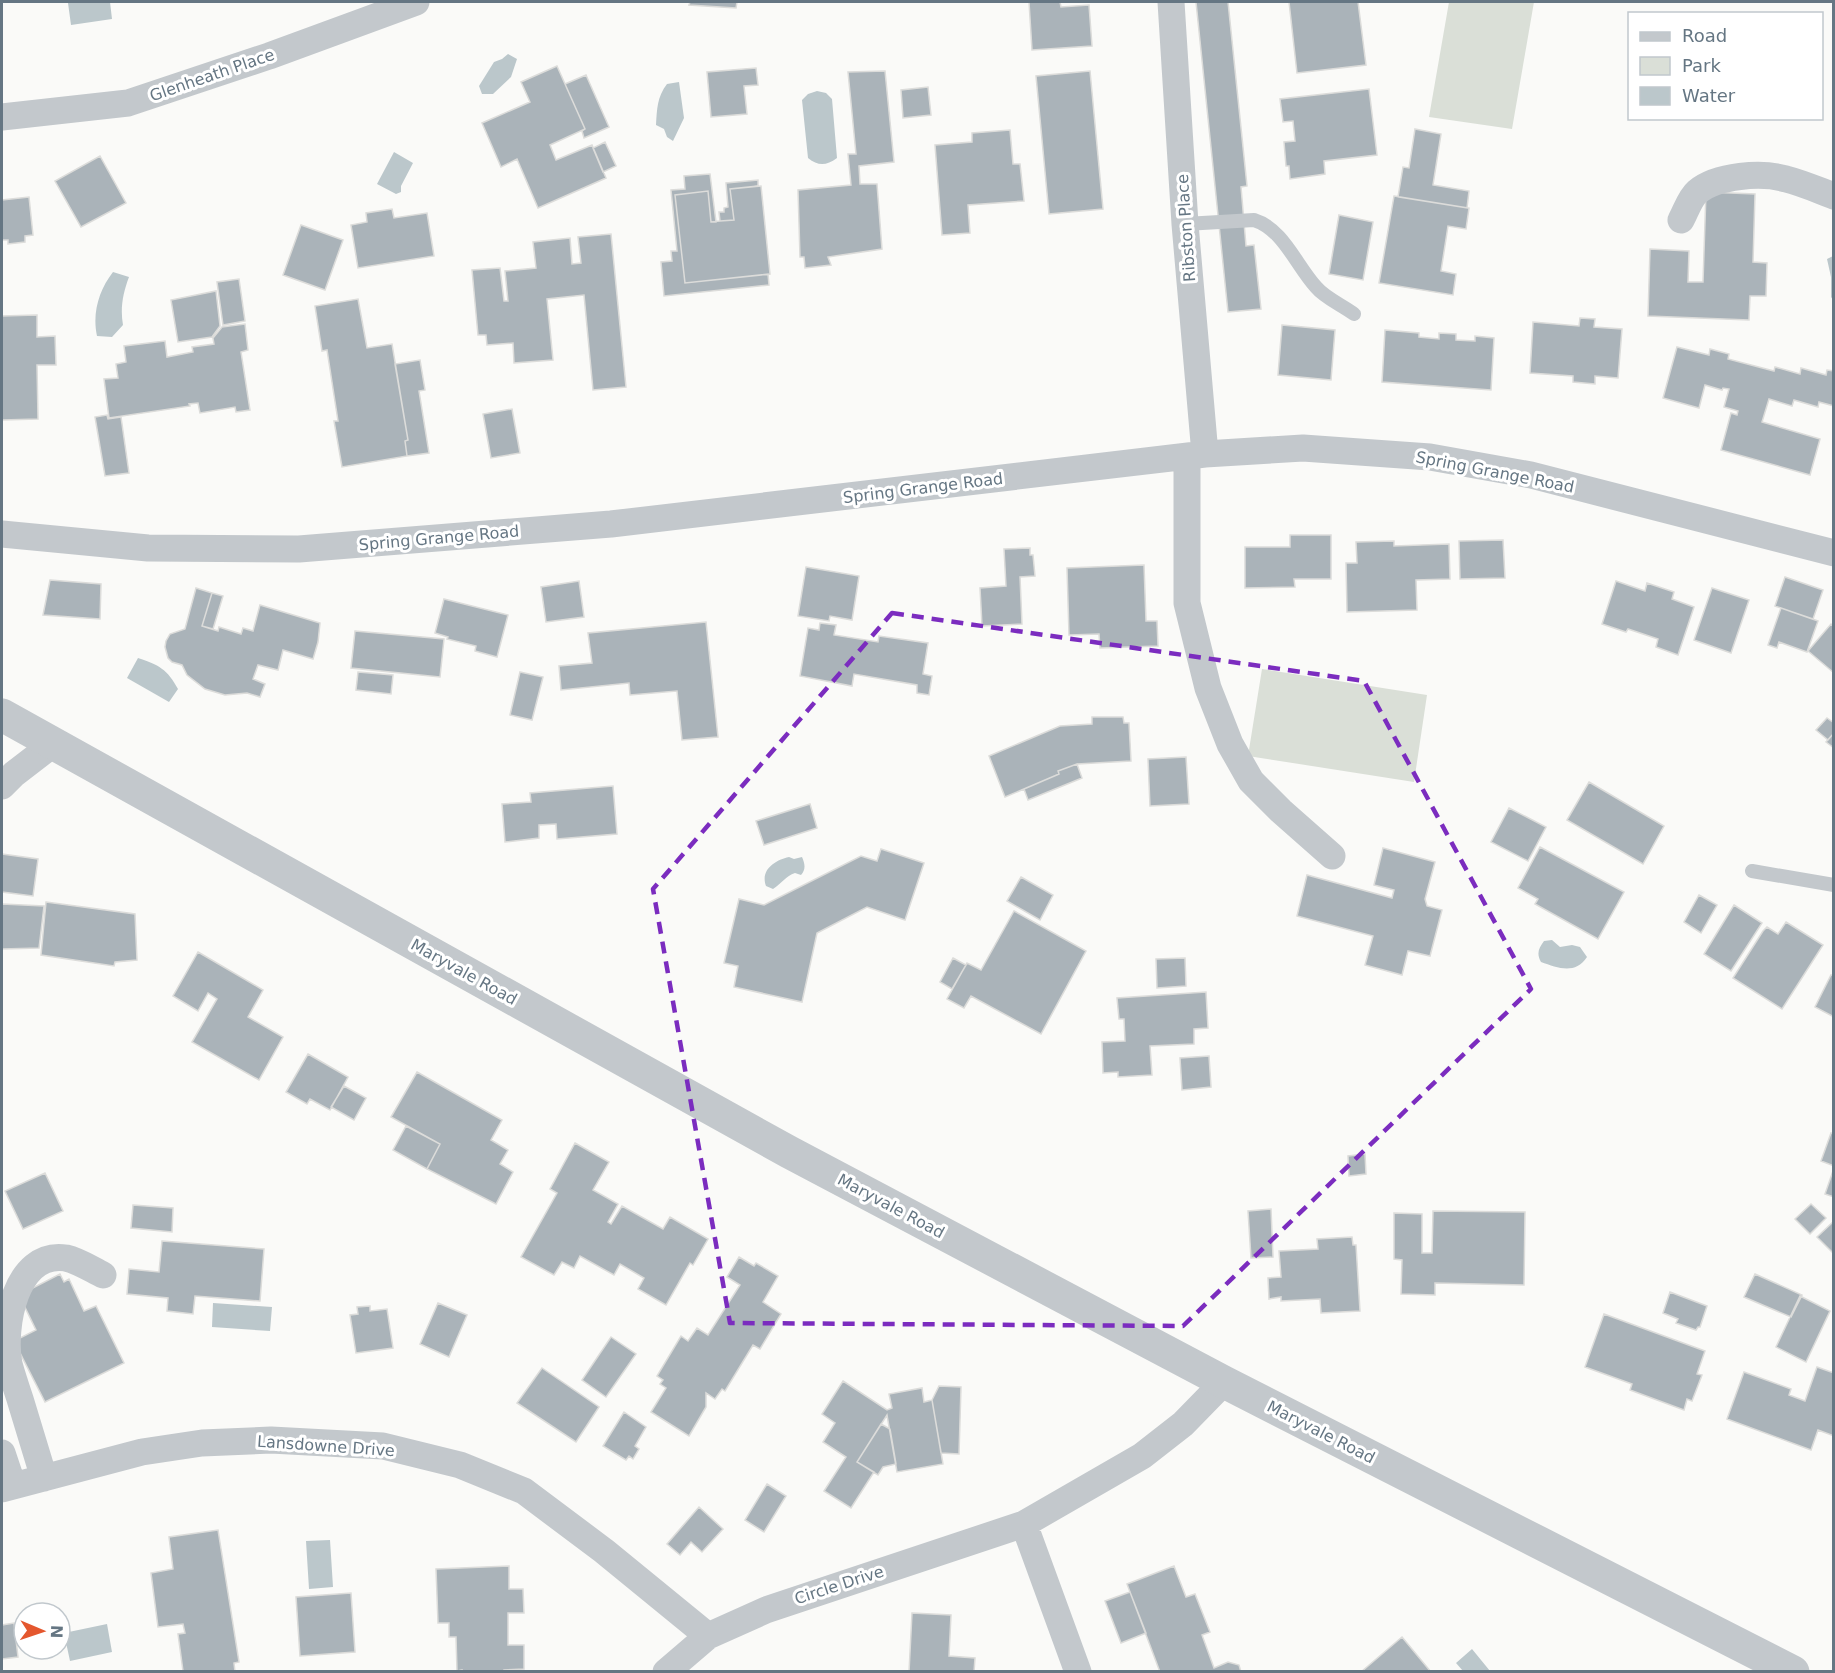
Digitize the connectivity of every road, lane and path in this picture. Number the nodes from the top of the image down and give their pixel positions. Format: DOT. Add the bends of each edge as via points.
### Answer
graph roads {
  1 [pos="416,2"];
  2 [pos="1171,2"];
  3 [pos="2,117"];
  4 [pos="1833,196"];
  5 [pos="1681,220"];
  6 [pos="1185,224"];
  7 [pos="1354,314"];
  8 [pos="1196,455"];
  9 [pos="2,534"];
  10 [pos="1833,553"];
  11 [pos="2,715"];
  12 [pos="53,744"];
  13 [pos="2,786"];
  14 [pos="1332,856"];
  15 [pos="1752,871"];
  16 [pos="1833,885"];
  17 [pos="103,1275"];
  18 [pos="1224,1382"];
  19 [pos="2,1454"];
  20 [pos="44,1478"];
  21 [pos="7,1487"];
  22 [pos="1024,1524"];
  23 [pos="708,1636"];
  24 [pos="1779,1668"];
  25 [pos="666,1671"];
  26 [pos="1078,1671"];
  1 -- 3 [label="street, Glenheath Place" via="128,103"];
  2 -- 6 [label="street, Ribston Place"];
  4 -- 5 [label="street" via="1783,178 1725,178 1695,193"];
  6 -- 7 [label="lane" via="1254,220 1263,223 1281,239 1317,289"];
  6 -- 8 [label="street, Ribston Place"];
  8 -- 9 [label="street, Spring Grange Road" via="611,524 299,549 148,548"];
  8 -- 10 [label="street, Spring Grange Road" via="1303,448 1430,457 1531,475"];
  8 -- 14 [label="street, Ribston Place" via="1187,603 1208,688 1230,744 1251,781"];
  11 -- 12 [label="street, Maryvale Road"];
  12 -- 13 [label="street"];
  12 -- 18 [label="street, Maryvale Road" via="789,1152"];
  15 -- 16 [label="lane"];
  17 -- 20 [label="street" via="72,1261 53,1258 23,1276 15,1295 7,1341 9,1363"];
  18 -- 22 [label="street, Circle Drive" via="1183,1424 1142,1456"];
  18 -- 24 [label="street, Maryvale Road"];
  19 -- 21 [label="street"];
  20 -- 21 [label="street, Lansdowne Drive"];
  20 -- 23 [label="street, Lansdowne Drive" via="142,1452 202,1443 271,1440 383,1446 460,1465 524,1491"];
  22 -- 23 [label="street, Circle Drive" via="766,1610"];
  22 -- 26 [label="street"];
  23 -- 25 [label="street, Circle Drive"];
}
